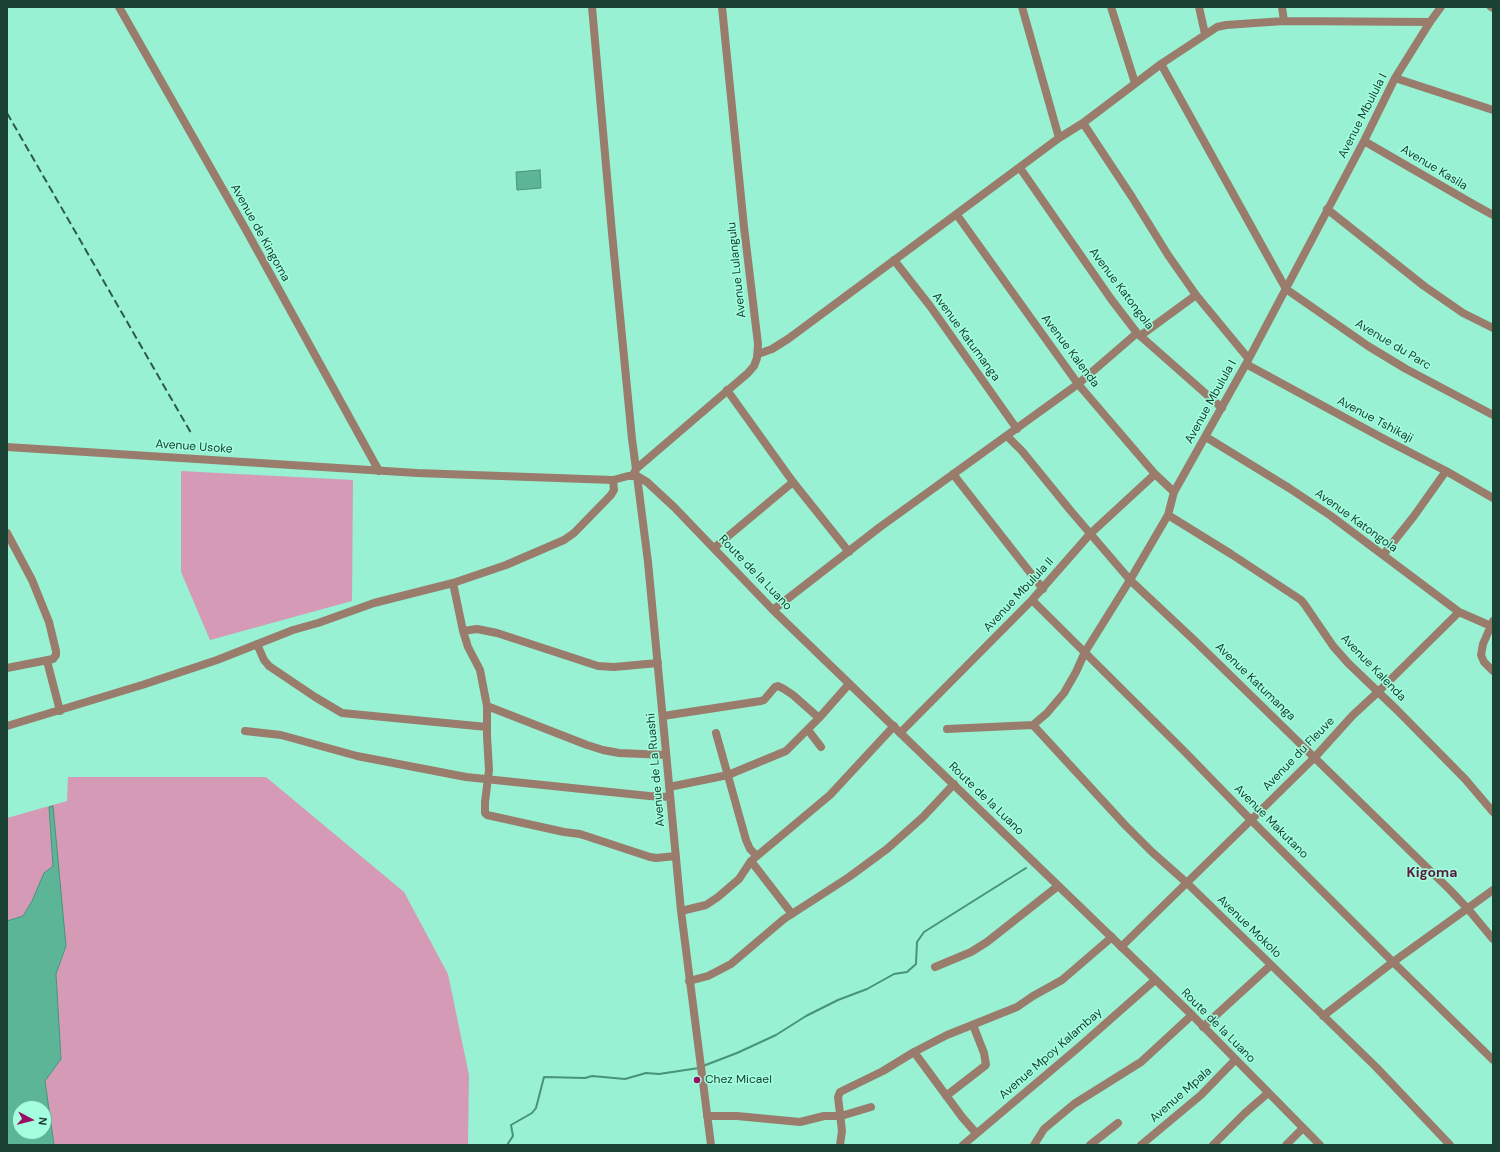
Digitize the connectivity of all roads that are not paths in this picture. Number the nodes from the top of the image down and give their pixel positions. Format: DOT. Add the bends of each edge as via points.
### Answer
graph roads {
  1 [pos="119,7"];
  2 [pos="592,7"];
  3 [pos="722,7"];
  4 [pos="1022,7"];
  5 [pos="1111,7"];
  6 [pos="1199,7"];
  7 [pos="1282,7"];
  8 [pos="1441,7"];
  9 [pos="1284,21"];
  10 [pos="1430,22"];
  11 [pos="1205,34"];
  12 [pos="1161,64"];
  13 [pos="1396,78"];
  14 [pos="1135,83"];
  15 [pos="1493,110"];
  16 [pos="1083,123"];
  17 [pos="1059,138"];
  18 [pos="1364,141"];
  19 [pos="1020,168"];
  20 [pos="1327,209"];
  21 [pos="957,215"];
  22 [pos="1493,215"];
  23 [pos="894,260"];
  24 [pos="1286,289"];
  25 [pos="1196,295"];
  26 [pos="1493,328"];
  27 [pos="1139,334"];
  28 [pos="758,354"];
  29 [pos="1247,361"];
  30 [pos="1078,384"];
  31 [pos="727,390"];
  32 [pos="1222,408"];
  33 [pos="1493,414"];
  34 [pos="1017,429"];
  35 [pos="1007,436"];
  36 [pos="1206,437"];
  37 [pos="7,447"];
  38 [pos="378,471"];
  39 [pos="1446,471"];
  40 [pos="635,473"];
  41 [pos="953,474"];
  42 [pos="1155,474"];
  43 [pos="613,480"];
  44 [pos="792,482"];
  45 [pos="1174,492"];
  46 [pos="1493,498"];
  47 [pos="1168,515"];
  48 [pos="7,533"];
  49 [pos="1090,534"];
  50 [pos="714,548"];
  51 [pos="849,552"];
  52 [pos="1383,556"];
  53 [pos="1130,580"];
  54 [pos="453,583"];
  55 [pos="1043,589"];
  56 [pos="1032,600"];
  57 [pos="773,610"];
  58 [pos="1459,612"];
  59 [pos="1492,623"];
  60 [pos="463,631"];
  61 [pos="257,644"];
  62 [pos="1085,652"];
  63 [pos="46,661"];
  64 [pos="658,663"];
  65 [pos="7,668"];
  66 [pos="1493,671"];
  67 [pos="849,684"];
  68 [pos="1378,692"];
  69 [pos="487,706"];
  70 [pos="60,710"];
  71 [pos="663,716"];
  72 [pos="819,718"];
  73 [pos="1033,725"];
  74 [pos="7,726"];
  75 [pos="894,726"];
  76 [pos="487,727"];
  77 [pos="947,729"];
  78 [pos="808,730"];
  79 [pos="244,731"];
  80 [pos="716,733"];
  81 [pos="900,733"];
  82 [pos="821,747"];
  83 [pos="666,755"];
  84 [pos="1315,757"];
  85 [pos="728,775"];
  86 [pos="487,779"];
  87 [pos="954,784"];
  88 [pos="669,787"];
  89 [pos="670,797"];
  90 [pos="1493,812"];
  91 [pos="1252,820"];
  92 [pos="676,856"];
  93 [pos="754,859"];
  94 [pos="1187,883"];
  95 [pos="1058,886"];
  96 [pos="1493,890"];
  97 [pos="1468,909"];
  98 [pos="681,911"];
  99 [pos="792,914"];
  100 [pos="1112,937"];
  101 [pos="1493,939"];
  102 [pos="1122,946"];
  103 [pos="1393,962"];
  104 [pos="1270,965"];
  105 [pos="935,967"];
  106 [pos="1155,980"];
  107 [pos="689,982"];
  108 [pos="1192,1015"];
  109 [pos="1323,1016"];
  110 [pos="973,1025"];
  111 [pos="1203,1027"];
  112 [pos="914,1052"];
  113 [pos="1235,1060"];
  114 [pos="1493,1060"];
  115 [pos="1268,1093"];
  116 [pos="946,1096"];
  117 [pos="871,1107"];
  118 [pos="707,1116"];
  119 [pos="841,1116"];
  120 [pos="1118,1123"];
  121 [pos="1303,1128"];
  122 [pos="976,1133"];
  123 [pos="711,1145"];
  124 [pos="840,1145"];
  125 [pos="963,1145"];
  126 [pos="1034,1145"];
  127 [pos="1090,1145"];
  128 [pos="1141,1145"];
  129 [pos="1213,1145"];
  130 [pos="1286,1145"];
  131 [pos="1320,1145"];
  132 [pos="1450,1145"];
  1 -- 38 [label="street, Avenue de Kingoma" via="246,230"];
  2 -- 40 [label="street, Avenue de La Ruashi"];
  3 -- 28 [label="street, Avenue Lulangulu"];
  4 -- 17 [label="street"];
  5 -- 14 [label="street"];
  6 -- 11 [label="street"];
  7 -- 9 [label="street"];
  8 -- 10 [label="street, Avenue Mbulula I"];
  9 -- 10 [label="street"];
  9 -- 11 [label="street" via="1221,26"];
  10 -- 13 [label="street, Avenue Mbulula I"];
  11 -- 12 [label="street"];
  12 -- 14 [label="street"];
  12 -- 24 [label="street"];
  13 -- 15 [label="street"];
  13 -- 18 [label="street, Avenue Mbulula I"];
  14 -- 16 [label="street"];
  16 -- 17 [label="street"];
  16 -- 25 [label="street"];
  17 -- 19 [label="street"];
  18 -- 20 [label="street, Avenue Mbulula I"];
  18 -- 22 [label="street, Avenue Kasila"];
  19 -- 21 [label="street"];
  19 -- 27 [label="street, Avenue Katongola" via="1107,293"];
  20 -- 24 [label="street, Avenue Mbulula I"];
  20 -- 26 [label="street" via="1424,286 1463,313"];
  21 -- 23 [label="street"];
  21 -- 30 [label="street, Avenue Kalenda"];
  23 -- 28 [label="street" via="788,339"];
  23 -- 34 [label="street, Avenue Katumanga" via="930,306"];
  24 -- 29 [label="street, Avenue Mbulula I"];
  24 -- 33 [label="street, Avenue du Parc" via="1406,369"];
  25 -- 27 [label="street"];
  25 -- 29 [label="street"];
  27 -- 30 [label="street"];
  27 -- 32 [label="street, Avenue Katongola"];
  28 -- 31 [label="street" via="754,366"];
  29 -- 32 [label="street, Avenue Mbulula I"];
  29 -- 39 [label="street, Avenue Tshikaji" via="1379,437"];
  30 -- 34 [label="street"];
  30 -- 42 [label="street, Avenue Kalenda"];
  31 -- 40 [label="street"];
  31 -- 44 [label="street"];
  32 -- 36 [label="street, Avenue Mbulula I"];
  34 -- 35 [label="street"];
  35 -- 41 [label="street"];
  35 -- 49 [label="street, Avenue Katumanga"];
  36 -- 45 [label="street, Avenue Mbulula I"];
  36 -- 52 [label="street, Avenue Katongola" via="1305,498"];
  37 -- 38 [label="street, Avenue Usoke"];
  38 -- 43 [label="street, Avenue Usoke"];
  39 -- 46 [label="street, Avenue Tshikaji"];
  39 -- 52 [label="street"];
  40 -- 43 [label="street, Avenue Usoke"];
  40 -- 50 [label="street, Route de la Luano"];
  40 -- 64 [label="street, Avenue de La Ruashi" via="648,562"];
  41 -- 51 [label="street"];
  41 -- 55 [label="street"];
  42 -- 45 [label="street, Avenue Kalenda"];
  42 -- 49 [label="street, Avenue Mbulula II"];
  43 -- 54 [label="street" via="614,490 611,495 564,540 506,565"];
  44 -- 50 [label="street"];
  44 -- 51 [label="street"];
  45 -- 47 [label="street, Avenue Mbulula I"];
  47 -- 53 [label="street, Avenue Mbulula I"];
  47 -- 68 [label="street, Avenue Kalenda" via="1300,600 1333,646"];
  48 -- 63 [label="street" via="32,580 52,632 56,654 54,658"];
  49 -- 53 [label="street, Avenue Katumanga"];
  49 -- 55 [label="street, Avenue Mbulula II"];
  50 -- 57 [label="street, Route de la Luano"];
  51 -- 57 [label="street"];
  52 -- 58 [label="street, Avenue Katongola"];
  53 -- 62 [label="street, Avenue Mbulula I"];
  53 -- 84 [label="street, Avenue Katumanga"];
  54 -- 60 [label="street"];
  54 -- 61 [label="street" via="374,603"];
  55 -- 56 [label="street, Avenue Mbulula II"];
  56 -- 62 [label="street, Avenue Makutano"];
  56 -- 81 [label="street, Avenue Mbulula II"];
  57 -- 67 [label="street, Route de la Luano"];
  58 -- 59 [label="street, Avenue Katongola"];
  58 -- 68 [label="street, Avenue du Fleuve"];
  59 -- 66 [label="street" via="1481,655"];
  60 -- 64 [label="street" via="478,629 492,632 598,666"];
  60 -- 69 [label="street" via="480,670"];
  61 -- 70 [label="street" via="217,660"];
  61 -- 76 [label="street" via="269,666 342,714"];
  62 -- 73 [label="street, Avenue Mbulula I" via="1064,693"];
  62 -- 91 [label="street, Avenue Makutano"];
  63 -- 65 [label="street"];
  63 -- 70 [label="street"];
  64 -- 71 [label="street, Avenue de La Ruashi"];
  67 -- 72 [label="street"];
  67 -- 75 [label="street, Route de la Luano"];
  68 -- 84 [label="street, Avenue du Fleuve"];
  68 -- 90 [label="street, Avenue Kalenda" via="1465,779"];
  69 -- 76 [label="street"];
  69 -- 83 [label="street" via="603,750"];
  70 -- 74 [label="street"];
  71 -- 72 [label="street" via="761,701 778,686 793,695"];
  71 -- 83 [label="street, Avenue de La Ruashi"];
  72 -- 78 [label="street"];
  73 -- 77 [label="street"];
  73 -- 94 [label="street, Avenue Mokolo" via="1124,825"];
  75 -- 81 [label="street, Route de la Luano"];
  75 -- 93 [label="street" via="830,795"];
  76 -- 86 [label="street"];
  78 -- 82 [label="street"];
  78 -- 85 [label="street" via="786,751"];
  79 -- 86 [label="street" via="281,735 357,756"];
  80 -- 85 [label="street"];
  81 -- 87 [label="street, Route de la Luano"];
  83 -- 88 [label="street, Avenue de La Ruashi"];
  84 -- 91 [label="street, Avenue du Fleuve"];
  84 -- 97 [label="street, Avenue Katumanga"];
  85 -- 88 [label="street"];
  85 -- 93 [label="street" via="746,840"];
  86 -- 89 [label="street"];
  86 -- 92 [label="street" via="484,810 487,815 580,834 650,857"];
  87 -- 95 [label="street, Route de la Luano"];
  87 -- 99 [label="street" via="923,818 887,849"];
  88 -- 89 [label="street, Avenue de La Ruashi"];
  89 -- 92 [label="street, Avenue de La Ruashi"];
  91 -- 94 [label="street, Avenue du Fleuve"];
  91 -- 103 [label="street, Avenue Makutano"];
  92 -- 98 [label="street, Avenue de La Ruashi"];
  93 -- 98 [label="street" via="739,879 713,902"];
  93 -- 99 [label="street"];
  94 -- 102 [label="street, Avenue du Fleuve"];
  94 -- 104 [label="street, Avenue Mokolo"];
  95 -- 100 [label="street, Route de la Luano"];
  95 -- 105 [label="street" via="987,942 971,952"];
  96 -- 97 [label="street"];
  97 -- 101 [label="street, Avenue Katumanga"];
  97 -- 103 [label="street"];
  98 -- 107 [label="street, Avenue de La Ruashi"];
  99 -- 107 [label="street" via="727,966"];
  100 -- 102 [label="street, Route de la Luano"];
  100 -- 110 [label="street" via="1062,980 1011,1010"];
  102 -- 106 [label="street, Route de la Luano"];
  103 -- 109 [label="street"];
  103 -- 114 [label="street, Avenue Makutano"];
  104 -- 109 [label="street, Avenue Mokolo"];
  104 -- 111 [label="street"];
  106 -- 108 [label="street, Route de la Luano"];
  106 -- 122 [label="street, Avenue Mpoy Kalambay"];
  107 -- 118 [label="street, Avenue de La Ruashi"];
  108 -- 111 [label="street, Route de la Luano"];
  108 -- 126 [label="street" via="1141,1062 1074,1104 1044,1129"];
  109 -- 132 [label="street, Avenue Mokolo"];
  110 -- 112 [label="street"];
  110 -- 116 [label="street" via="986,1064"];
  111 -- 113 [label="street, Route de la Luano"];
  112 -- 116 [label="street"];
  112 -- 119 [label="street" via="840,1092 838,1097"];
  113 -- 115 [label="street, Route de la Luano"];
  113 -- 128 [label="street, Avenue Mpala" via="1201,1094"];
  115 -- 121 [label="street, Route de la Luano"];
  115 -- 129 [label="street"];
  116 -- 122 [label="street"];
  117 -- 119 [label="street"];
  118 -- 119 [label="street" via="800,1122 824,1116"];
  118 -- 123 [label="street, Avenue de La Ruashi"];
  119 -- 124 [label="street"];
  120 -- 127 [label="street"];
  121 -- 130 [label="street"];
  121 -- 131 [label="street, Route de la Luano"];
  122 -- 125 [label="street, Avenue Mpoy Kalambay"];
}
